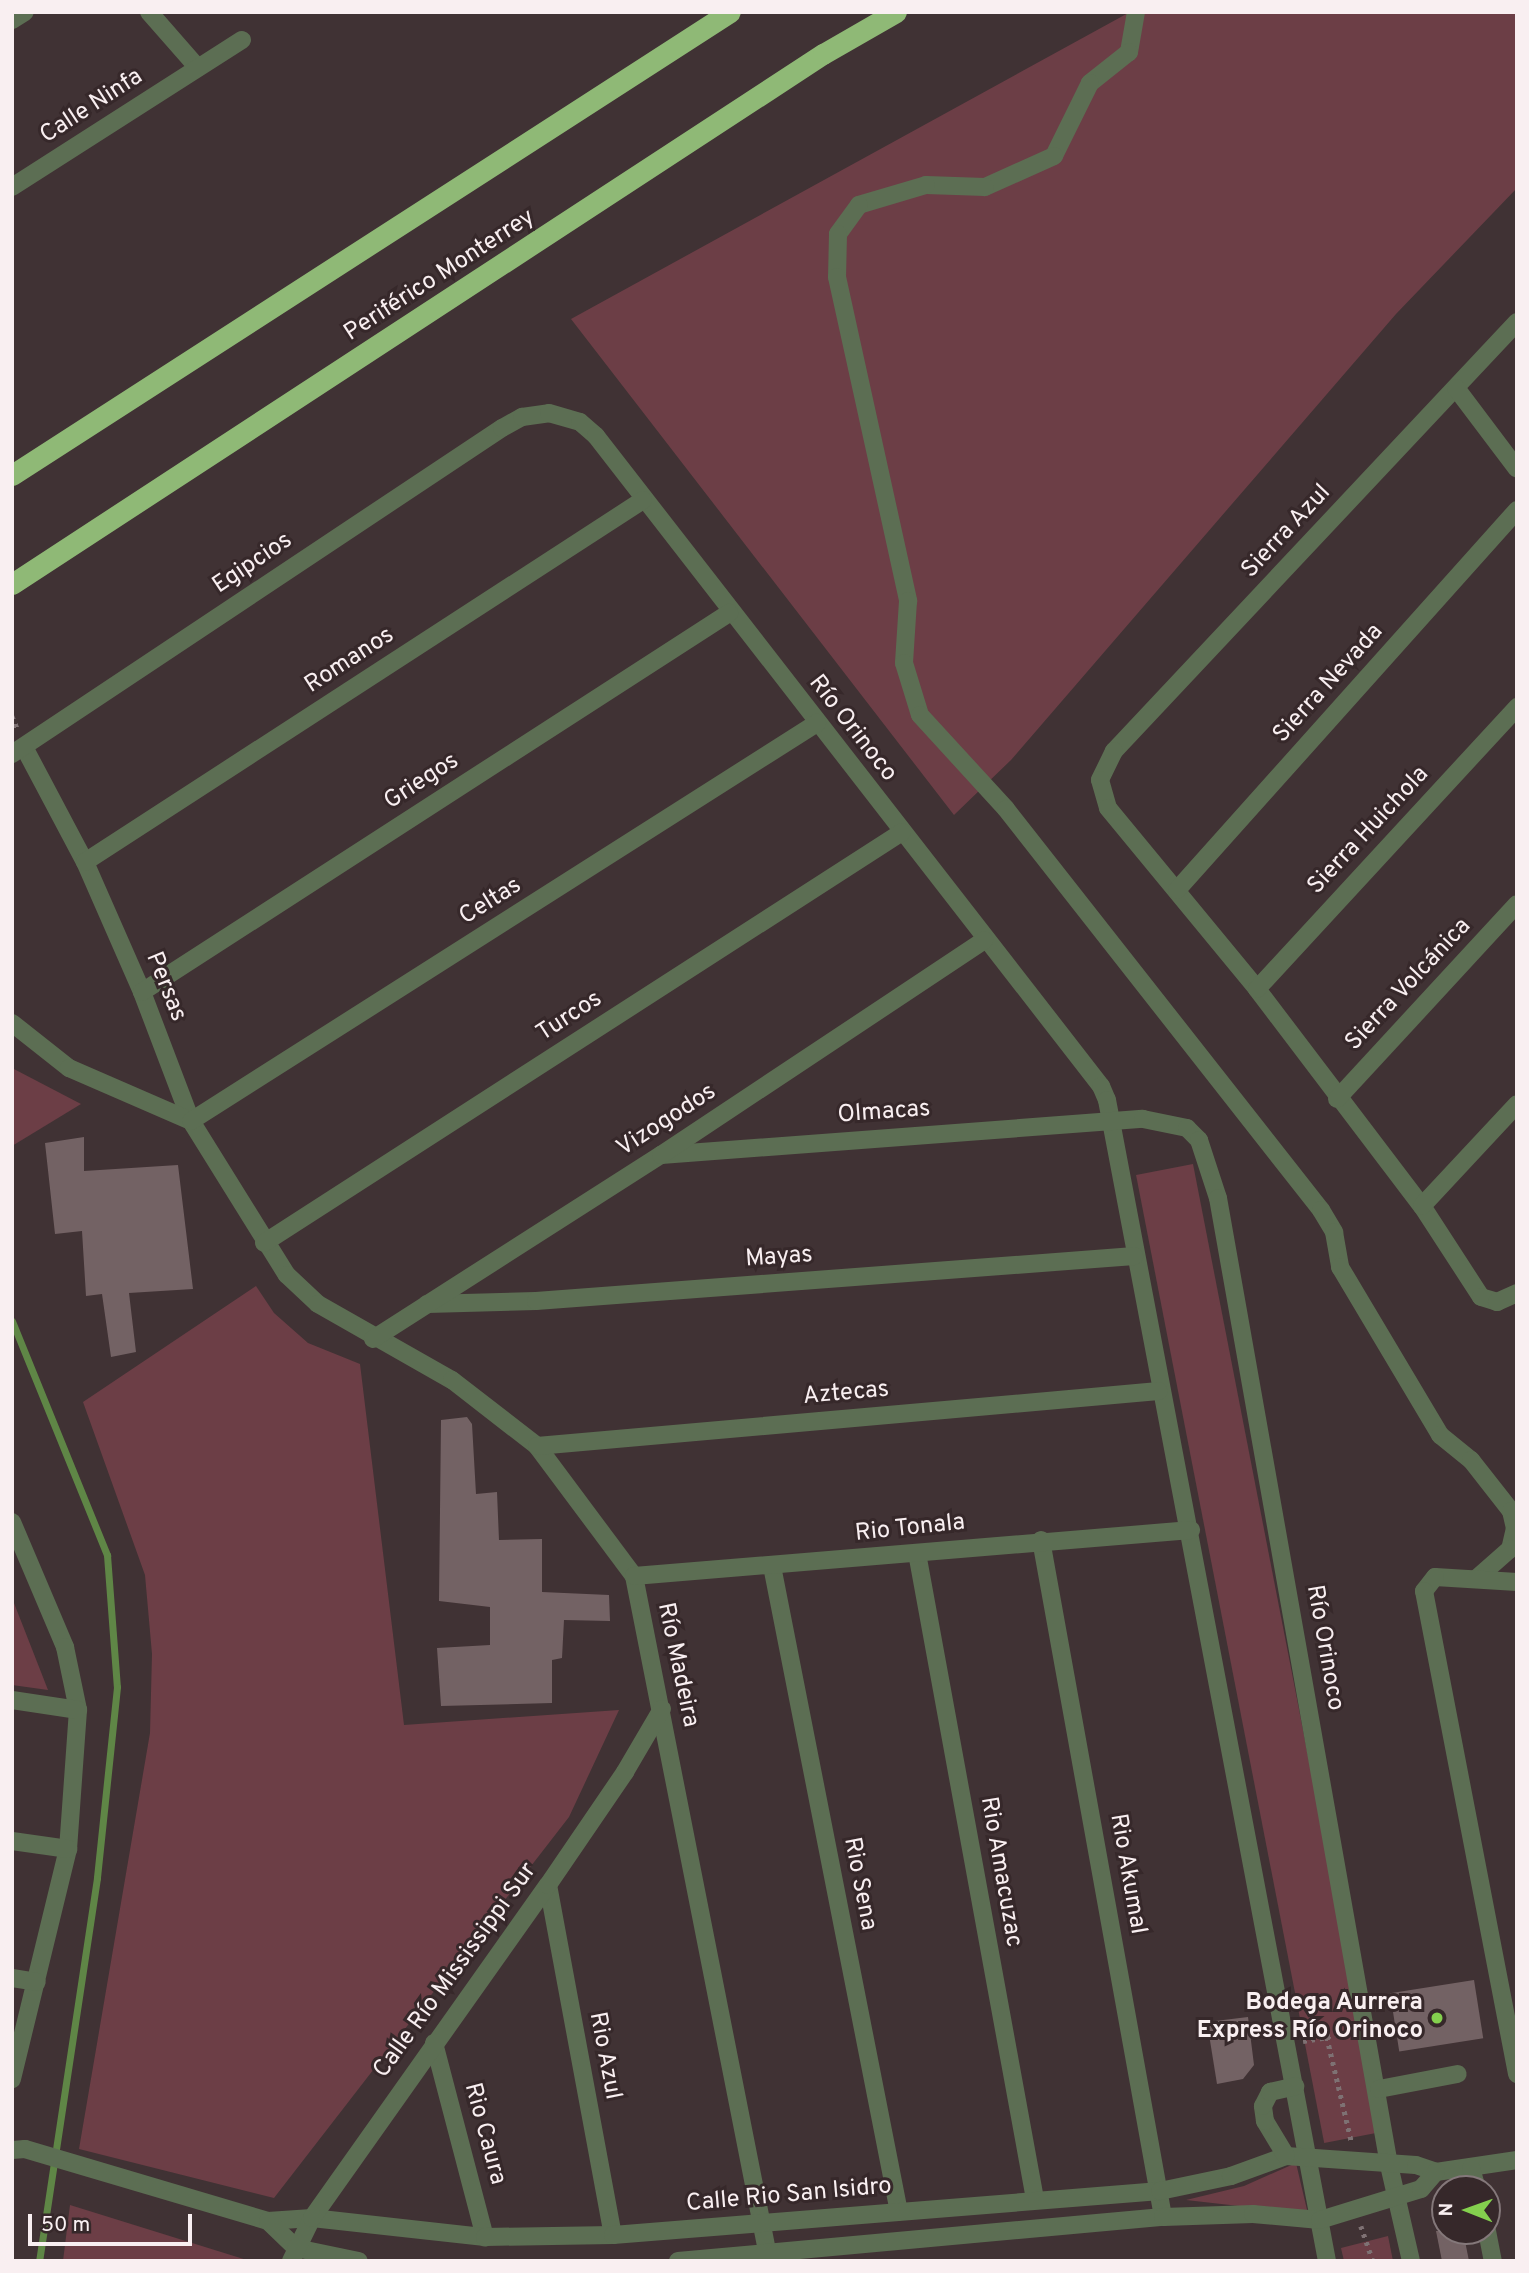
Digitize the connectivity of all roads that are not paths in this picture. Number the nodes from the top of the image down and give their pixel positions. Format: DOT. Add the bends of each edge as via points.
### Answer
graph roads {
  1 [pos="25,12"];
  2 [pos="149,12"];
  3 [pos="730,12"];
  4 [pos="896,12"];
  5 [pos="1136,12"];
  6 [pos="12,20"];
  7 [pos="242,40"];
  8 [pos="198,68"];
  9 [pos="12,187"];
  10 [pos="1517,322"];
  11 [pos="1456,388"];
  12 [pos="522,417"];
  13 [pos="1517,469"];
  14 [pos="12,475"];
  15 [pos="643,500"];
  16 [pos="1517,510"];
  17 [pos="12,584"];
  18 [pos="729,613"];
  19 [pos="1517,707"];
  20 [pos="817,723"];
  21 [pos="18,750"];
  22 [pos="902,832"];
  23 [pos="85,862"];
  24 [pos="1177,890"];
  25 [pos="1517,904"];
  26 [pos="984,940"];
  27 [pos="1257,989"];
  28 [pos="142,992"];
  29 [pos="12,1023"];
  30 [pos="1337,1099"];
  31 [pos="1517,1104"];
  32 [pos="1110,1120"];
  33 [pos="191,1121"];
  34 [pos="661,1155"];
  35 [pos="1422,1206"];
  36 [pos="264,1243"];
  37 [pos="1134,1256"];
  38 [pos="1517,1293"];
  39 [pos="427,1304"];
  40 [pos="373,1339"];
  41 [pos="1159,1391"];
  42 [pos="537,1446"];
  43 [pos="12,1522"];
  44 [pos="1191,1530"];
  45 [pos="1041,1540"];
  46 [pos="917,1553"];
  47 [pos="772,1566"];
  48 [pos="634,1576"];
  49 [pos="1476,1579"];
  50 [pos="1517,1582"];
  51 [pos="12,1700"];
  52 [pos="662,1709"];
  53 [pos="78,1710"];
  54 [pos="12,1840"];
  55 [pos="68,1849"];
  56 [pos="548,1885"];
  57 [pos="12,1978"];
  58 [pos="37,1982"];
  59 [pos="1508,1990"];
  60 [pos="434,2043"];
  61 [pos="1458,2074"];
  62 [pos="1517,2074"];
  63 [pos="12,2078"];
  64 [pos="1295,2086"];
  65 [pos="1379,2089"];
  66 [pos="23,2148"];
  67 [pos="1286,2156"];
  68 [pos="1310,2156"];
  69 [pos="1517,2160"];
  70 [pos="1389,2165"];
  71 [pos="1471,2168"];
  72 [pos="1436,2172"];
  73 [pos="1473,2175"];
  74 [pos="1160,2191"];
  75 [pos="1395,2198"];
  76 [pos="1035,2199"];
  77 [pos="899,2211"];
  78 [pos="1163,2217"];
  79 [pos="312,2218"];
  80 [pos="1320,2220"];
  81 [pos="268,2221"];
  82 [pos="793,2221"];
  83 [pos="761,2224"];
  84 [pos="613,2235"];
  85 [pos="485,2237"];
  86 [pos="294,2255"];
  87 [pos="800,2255"];
  88 [pos="768,2256"];
  89 [pos="350,2260"];
  90 [pos="359,2261"];
  91 [pos="678,2261"];
  92 [pos="1327,2261"];
  93 [pos="1411,2261"];
  1 -- 6 [label="street"];
  2 -- 8 [label="street"];
  3 -- 14 [label="highway"];
  4 -- 17 [label="highway, Periférico Monterrey" via="823,54"];
  5 -- 49 [label="street" via="1129,52 1090,83 1054,156 985,187 926,185 859,205 838,234 837,277 908,601 904,663 920,715 1006,809 1321,1210 1334,1232 1340,1267 1440,1435 1471,1460 1511,1511 1515,1528 1510,1549"];
  7 -- 8 [label="street, Calle Ninfa"];
  8 -- 9 [label="street, Calle Ninfa"];
  10 -- 11 [label="street, Sierra Azul"];
  11 -- 13 [label="street"];
  11 -- 24 [label="street, Sierra Azul" via="1114,751 1100,780 1108,808"];
  12 -- 15 [label="street, Río Orinoco" via="549,413 580,422"];
  12 -- 21 [label="street, Egipcios"];
  15 -- 18 [label="street, Río Orinoco"];
  15 -- 23 [label="street, Romanos"];
  16 -- 24 [label="street, Sierra Nevada"];
  18 -- 20 [label="street, Río Orinoco"];
  18 -- 28 [label="street, Griegos"];
  19 -- 27 [label="street, Sierra Huichola"];
  20 -- 22 [label="street, Río Orinoco"];
  20 -- 33 [label="street, Celtas"];
  21 -- 23 [label="street, Persas"];
  22 -- 26 [label="street, Río Orinoco"];
  22 -- 36 [label="street, Turcos"];
  23 -- 28 [label="street, Persas"];
  24 -- 27 [label="street"];
  25 -- 30 [label="street, Sierra Volcánica"];
  26 -- 32 [label="street, Río Orinoco" via="1101,1086"];
  26 -- 34 [label="street, Vizogodos"];
  27 -- 30 [label="street"];
  28 -- 33 [label="street, Persas"];
  29 -- 33 [label="street" via="69,1068"];
  30 -- 35 [label="street"];
  31 -- 35 [label="street"];
  32 -- 34 [label="street, Olmacas"];
  32 -- 37 [label="street, Río Orinoco"];
  32 -- 65 [label="street, Río Orinoco" via="1143,1119 1187,1128 1199,1140 1209,1165"];
  33 -- 36 [label="street, Persas"];
  34 -- 39 [label="street, Vizogodos"];
  35 -- 38 [label="street" via="1481,1297 1497,1303"];
  36 -- 40 [label="street, Río Madeira" via="287,1275 318,1304"];
  37 -- 39 [label="street, Mayas" via="536,1301"];
  37 -- 41 [label="street, Río Orinoco"];
  39 -- 40 [label="street, Vizogodos"];
  40 -- 42 [label="street, Río Madeira" via="452,1380"];
  41 -- 42 [label="street, Aztecas"];
  41 -- 44 [label="street, Río Orinoco"];
  42 -- 48 [label="street, Río Madeira"];
  43 -- 53 [label="street" via="65,1647"];
  44 -- 45 [label="street, Rio Tonala"];
  44 -- 64 [label="street, Río Orinoco"];
  45 -- 46 [label="street, Rio Tonala"];
  45 -- 74 [label="street, Rio Akumal"];
  46 -- 47 [label="street, Rio Tonala"];
  46 -- 76 [label="street, Rio Amacuzac"];
  47 -- 48 [label="street, Rio Tonala"];
  47 -- 77 [label="street, Rio Sena"];
  48 -- 52 [label="street, Río Madeira"];
  49 -- 50 [label="street"];
  49 -- 59 [label="street" via="1435,1577 1424,1591"];
  51 -- 53 [label="street"];
  52 -- 56 [label="street, Calle Río Mississippi Sur"];
  52 -- 83 [label="street, Río Madeira"];
  53 -- 55 [label="street"];
  54 -- 55 [label="street"];
  55 -- 58 [label="street"];
  56 -- 60 [label="street, Calle Río Mississippi Sur"];
  56 -- 84 [label="street, Rio Azul"];
  57 -- 58 [label="street"];
  58 -- 63 [label="street"];
  59 -- 62 [label="street"];
  60 -- 79 [label="street, Calle Río Mississippi Sur"];
  60 -- 85 [label="street, Rio Caura"];
  61 -- 65 [label="street"];
  64 -- 67 [label="street" via="1270,2092 1263,2106 1265,2121"];
  64 -- 68 [label="street, Río Orinoco"];
  65 -- 70 [label="street, Río Orinoco"];
  66 -- 81 [label="street, Calle Rio San Isidro"];
  67 -- 68 [label="street, Calle Rio San Isidro"];
  67 -- 74 [label="street, Calle Rio San Isidro" via="1231,2176"];
  68 -- 70 [label="street, Calle Rio San Isidro"];
  68 -- 80 [label="street, Río Orinoco"];
  69 -- 71 [label="street, Calle Rio San Isidro"];
  70 -- 72 [label="street, Calle Rio San Isidro"];
  70 -- 75 [label="street, Río Orinoco"];
  71 -- 72 [label="street, Calle Rio San Isidro"];
  71 -- 73 [label="street"];
  72 -- 75 [label="street" via="1421,2189"];
  74 -- 76 [label="street, Calle Rio San Isidro"];
  74 -- 78 [label="street, Rio Akumal"];
  75 -- 80 [label="street"];
  75 -- 93 [label="street, Río Orinoco"];
  76 -- 77 [label="street, Calle Rio San Isidro"];
  77 -- 82 [label="street, Calle Rio San Isidro"];
  78 -- 80 [label="street" via="1253,2214"];
  78 -- 87 [label="street"];
  79 -- 81 [label="street, Calle Rio San Isidro"];
  79 -- 85 [label="street, Calle Rio San Isidro"];
  79 -- 86 [label="street, Calle Río Mississippi Sur"];
  80 -- 92 [label="street, Río Orinoco"];
  81 -- 86 [label="street, Calle Rio San Isidro"];
  82 -- 83 [label="street, Calle Rio San Isidro"];
  82 -- 87 [label="street"];
  83 -- 84 [label="street, Calle Rio San Isidro"];
  83 -- 88 [label="street, Río Madeira"];
  84 -- 85 [label="street, Calle Rio San Isidro"];
  86 -- 89 [label="street"];
  87 -- 88 [label="street"];
  88 -- 91 [label="street"];
  89 -- 90 [label="street"];
}
